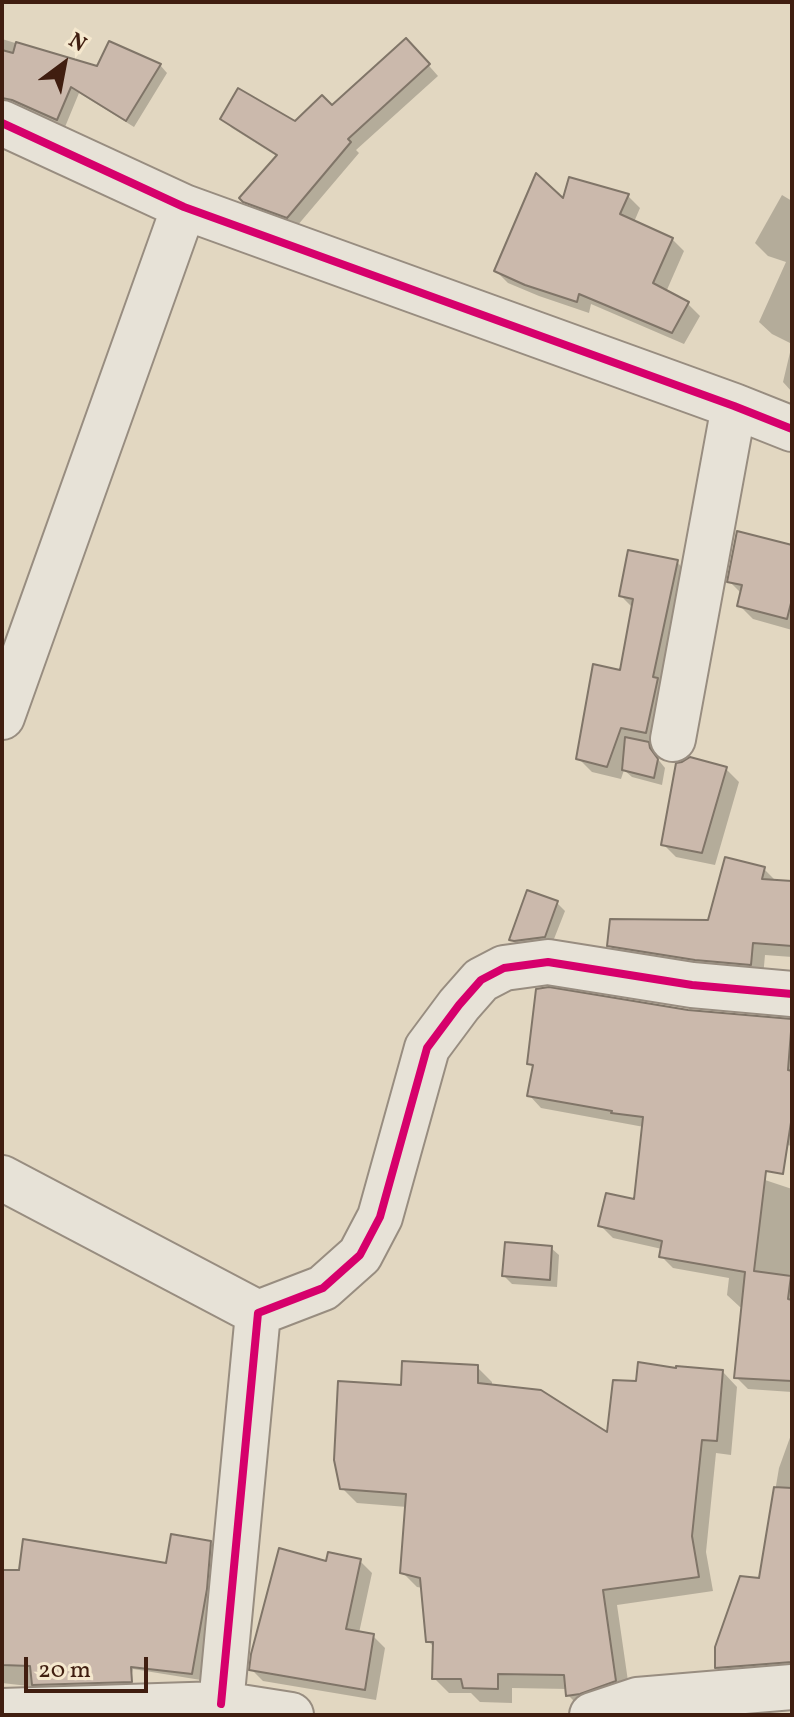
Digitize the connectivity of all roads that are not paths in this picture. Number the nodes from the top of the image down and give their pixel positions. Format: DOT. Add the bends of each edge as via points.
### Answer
graph roads {
  1 [pos="2,123"];
  2 [pos="184,207"];
  3 [pos="734,406"];
  4 [pos="792,429"];
  5 [pos="2,717"];
  6 [pos="673,739"];
  7 [pos="792,994"];
  8 [pos="2,1178"];
  9 [pos="258,1313"];
  10 [pos="792,1687"];
  11 [pos="221,1704"];
  12 [pos="2,1711"];
  13 [pos="291,1715"];
  14 [pos="592,1715"];
  1 -- 2 [label="street"];
  2 -- 3 [label="street"];
  2 -- 5 [label="street"];
  3 -- 4 [label="street"];
  3 -- 6 [label="street"];
  7 -- 9 [label="street" via="692,985 548,962 504,968 481,980 427,1048 380,1217 360,1255 323,1288"];
  8 -- 9 [label="street"];
  9 -- 11 [label="street"];
  10 -- 14 [label="street" via="637,1700"];
  11 -- 12 [label="street"];
  11 -- 13 [label="street"];
}
